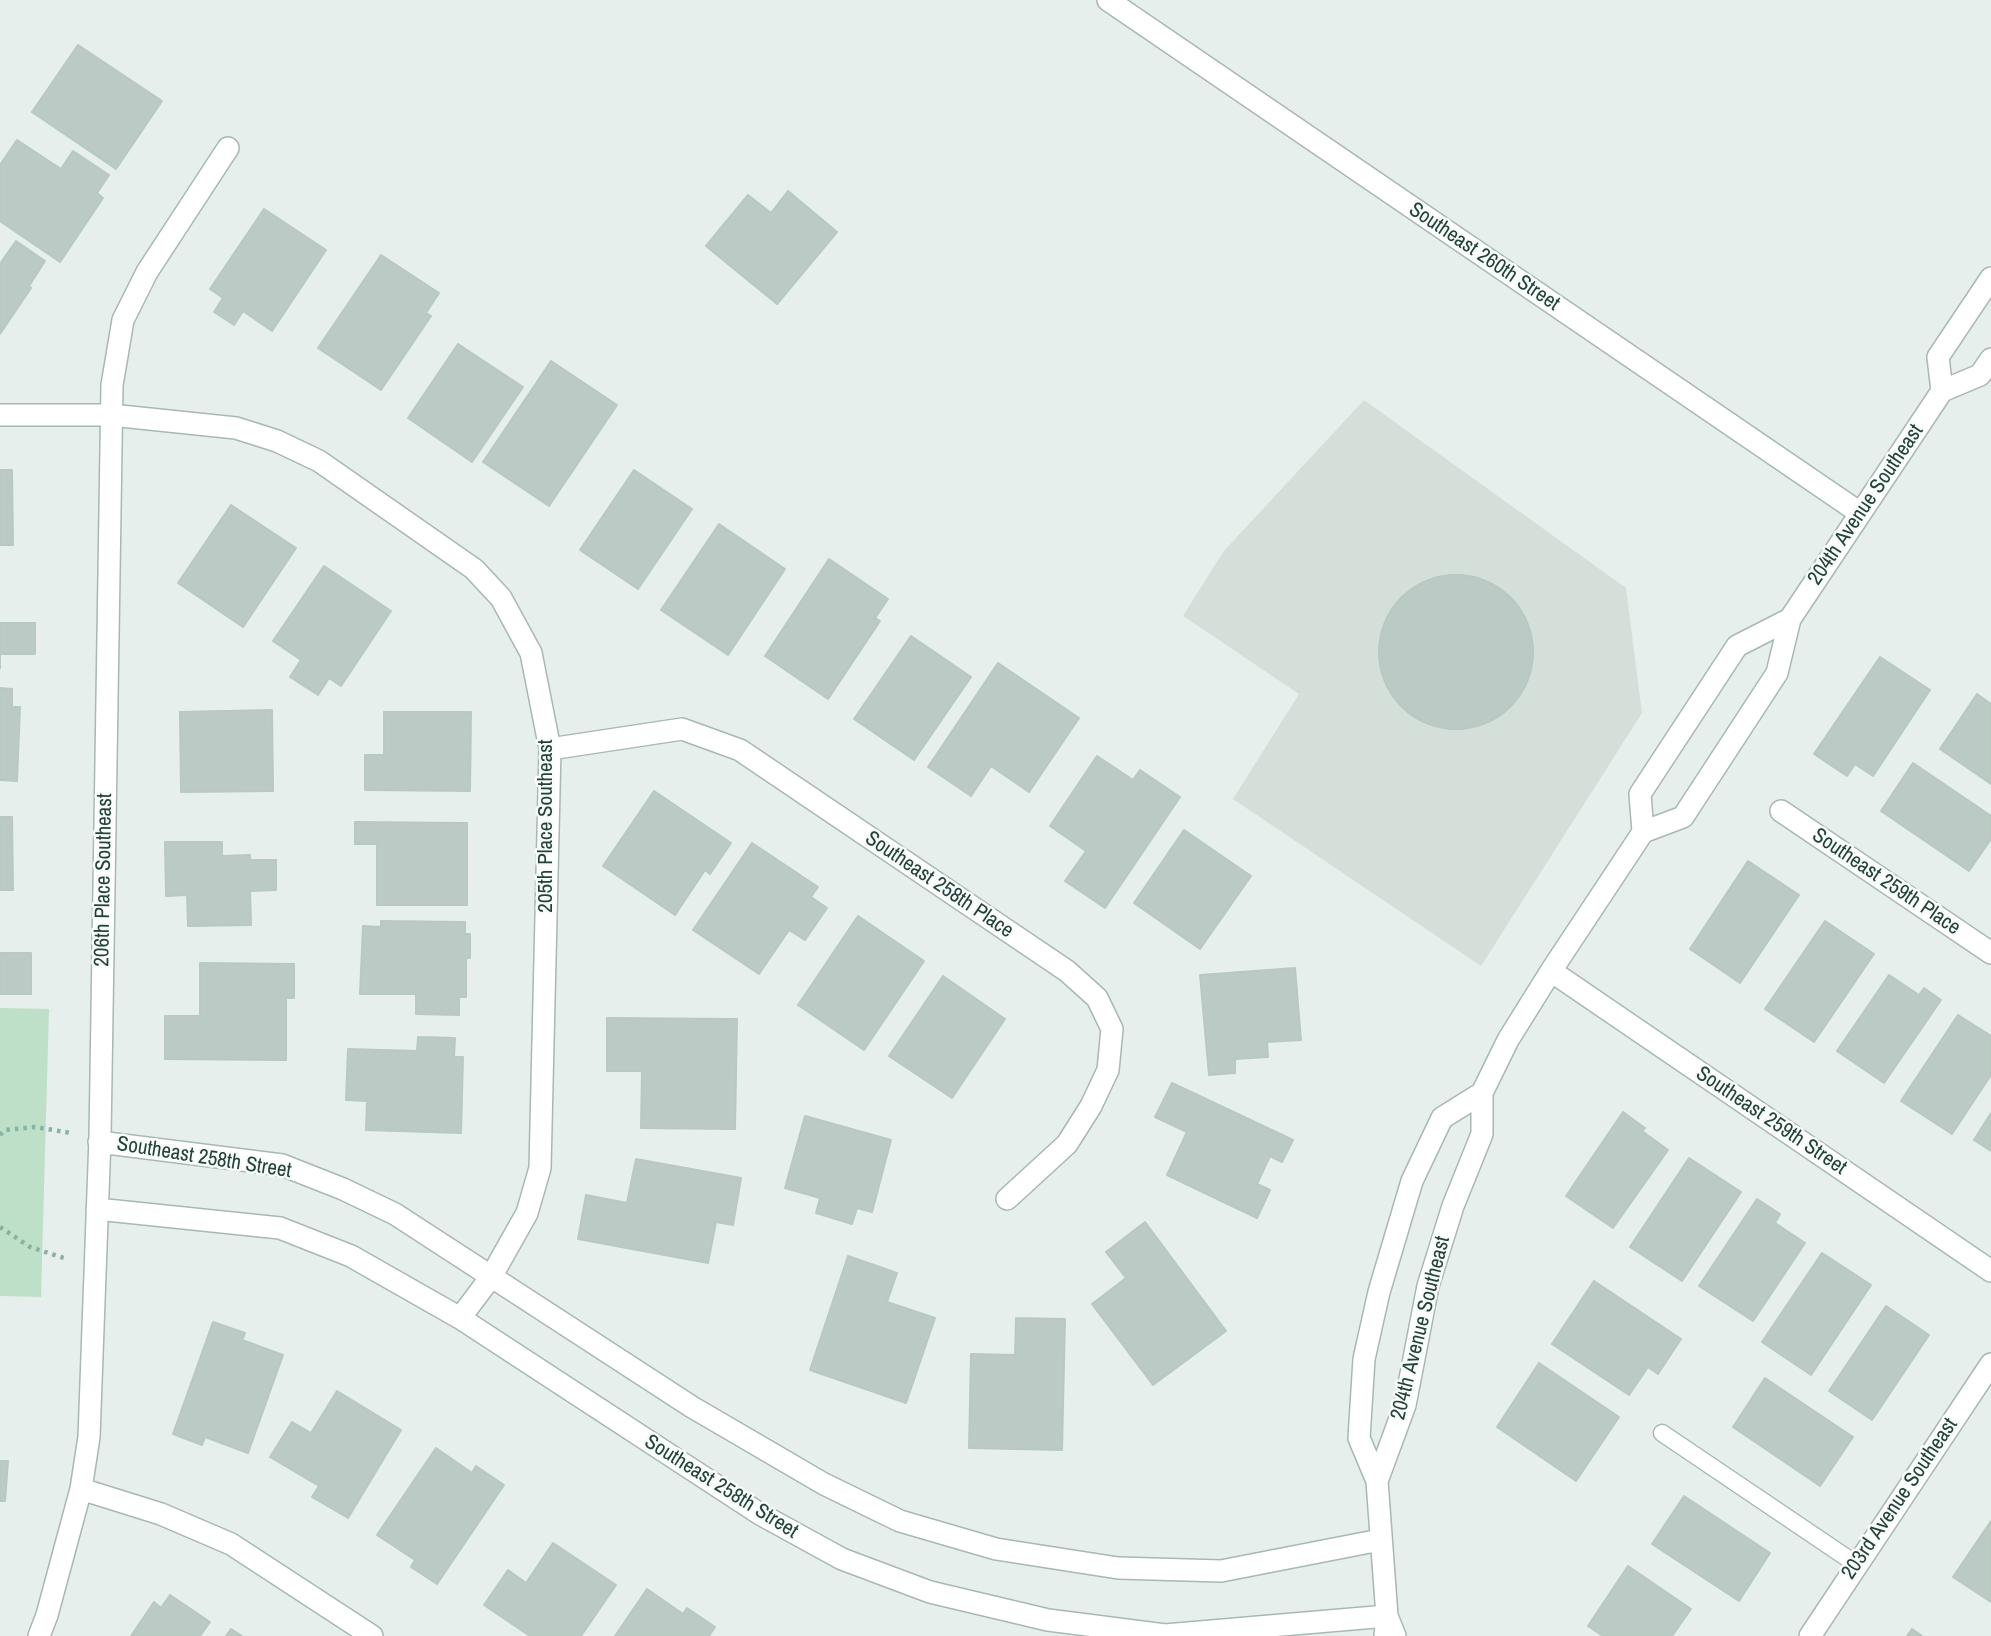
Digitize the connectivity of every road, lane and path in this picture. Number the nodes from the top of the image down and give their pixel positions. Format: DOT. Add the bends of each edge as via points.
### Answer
graph roads {
  1 [pos="1108,0"];
  2 [pos="228,148"];
  3 [pos="1991,278"];
  4 [pos="1991,359"];
  5 [pos="1942,391"];
  6 [pos="0,415"];
  7 [pos="111,415"];
  8 [pos="1860,513"];
  9 [pos="1790,619"];
  10 [pos="550,749"];
  11 [pos="1781,811"];
  12 [pos="1643,832"];
  13 [pos="1991,953"];
  14 [pos="1551,971"];
  15 [pos="1482,1093"];
  16 [pos="0,1135"];
  17 [pos="100,1140"];
  18 [pos="1007,1199"];
  19 [pos="97,1209"];
  20 [pos="0,1227"];
  21 [pos="95,1267"];
  22 [pos="1991,1271"];
  23 [pos="491,1277"];
  24 [pos="460,1318"];
  25 [pos="1991,1364"];
  26 [pos="1662,1433"];
  27 [pos="1377,1481"];
  28 [pos="81,1489"];
  29 [pos="1380,1540"];
  30 [pos="1856,1564"];
  31 [pos="1389,1629"];
  32 [pos="39,1636"];
  33 [pos="372,1636"];
  34 [pos="1810,1636"];
  1 -- 8 [label="street, Southeast 260th Street"];
  2 -- 7 [label="street, 206th Place Southeast" via="147,272 123,320"];
  3 -- 5 [label="street" via="1938,357"];
  4 -- 5 [label="street" via="1980,375"];
  5 -- 8 [label="street, 204th Avenue Southeast"];
  6 -- 7 [label="street"];
  7 -- 10 [label="street, 205th Place Southeast" via="236,428 277,441 319,461 474,569 501,598 531,653"];
  7 -- 17 [label="street, 206th Place Southeast"];
  8 -- 9 [label="street, 204th Avenue Southeast"];
  9 -- 12 [label="street, 204th Avenue Southeast" via="1777,673 1684,817"];
  9 -- 12 [label="street, 204th Avenue Southeast" via="1737,646 1640,794"];
  10 -- 18 [label="street, Southeast 258th Place" via="682,729 740,750 1067,971 1097,998 1112,1029 1108,1070 1067,1144"];
  10 -- 23 [label="street, 205th Place Southeast" via="540,1168 527,1213"];
  11 -- 13 [label="street, Southeast 259th Place"];
  12 -- 14 [label="street, 204th Avenue Southeast"];
  14 -- 15 [label="street, 204th Avenue Southeast"];
  14 -- 22 [label="street, Southeast 259th Street"];
  15 -- 27 [label="street, 204th Avenue Southeast" via="1482,1134 1428,1286 1405,1405"];
  15 -- 27 [label="street, 204th Avenue Southeast" via="1442,1118 1412,1181 1379,1292 1364,1359 1359,1438"];
  16 -- 17 [label="path" via="5,1130 35,1127"];
  17 -- 19 [label="street, 206th Place Southeast"];
  17 -- 23 [label="street, Southeast 258th Street" via="282,1166 394,1214"];
  19 -- 21 [label="street, 206th Place Southeast"];
  19 -- 24 [label="street, Southeast 258th Street" via="280,1228 351,1256"];
  20 -- 21 [label="path" via="30,1247"];
  21 -- 28 [label="street, 206th Place Southeast" via="89,1437"];
  23 -- 24 [label="street, 205th Place Southeast"];
  23 -- 29 [label="street, Southeast 258th Street" via="692,1407 900,1521 996,1549 1118,1568 1221,1571"];
  24 -- 31 [label="street, Southeast 258th Street" via="760,1514 842,1559 930,1592 1048,1620 1165,1635"];
  25 -- 30 [label="street, 203rd Avenue Southeast"];
  26 -- 30 [label="lane"];
  27 -- 29 [label="street, 204th Avenue Southeast"];
  28 -- 32 [label="street, 206th Place Southeast"];
  28 -- 33 [label="street" via="161,1514 231,1544"];
  29 -- 31 [label="street, 204th Avenue Southeast"];
  30 -- 34 [label="street, 203rd Avenue Southeast"];
}
